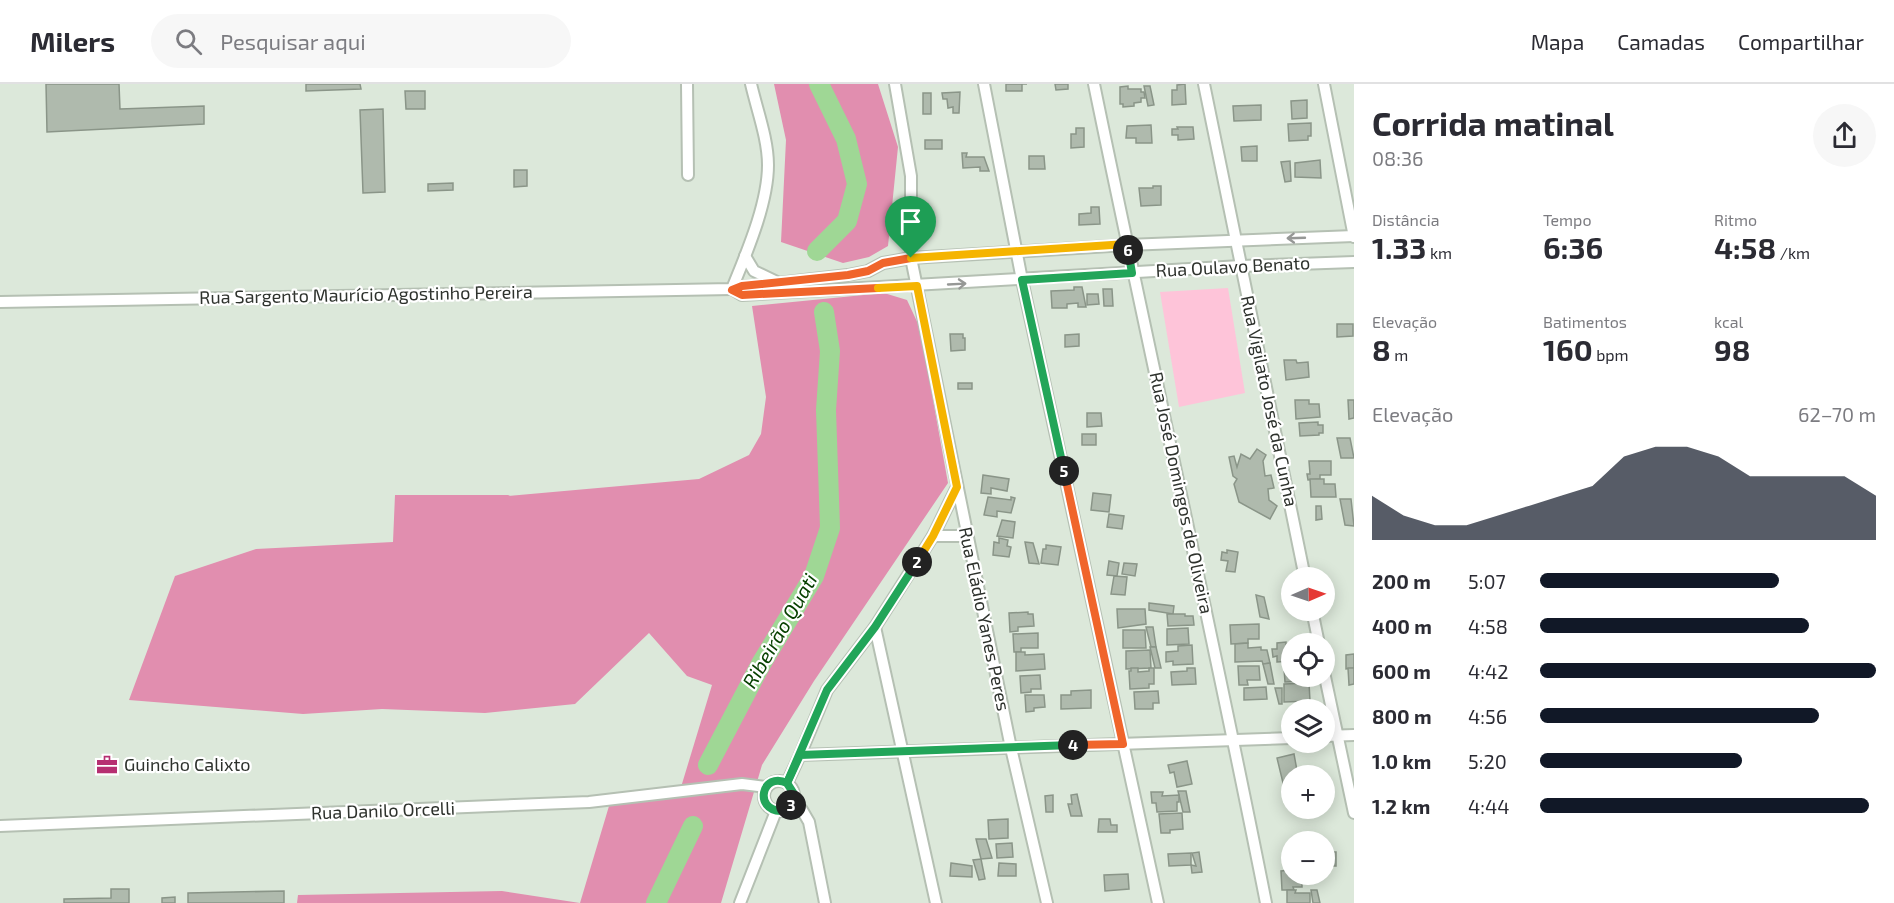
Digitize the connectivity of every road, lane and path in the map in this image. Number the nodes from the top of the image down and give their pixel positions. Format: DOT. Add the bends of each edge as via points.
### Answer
graph roads {
  1 [pos="687,84"];
  2 [pos="751,84"];
  3 [pos="895,84"];
  4 [pos="984,84"];
  5 [pos="1094,84"];
  6 [pos="1204,84"];
  7 [pos="1324,84"];
  8 [pos="688,175"];
  9 [pos="1354,236"];
  10 [pos="1236,240"];
  11 [pos="1127,244"];
  12 [pos="1018,252"];
  13 [pos="745,256"];
  14 [pos="911,258"];
  15 [pos="1354,262"];
  16 [pos="1241,266"];
  17 [pos="1132,273"];
  18 [pos="1022,280"];
  19 [pos="780,283"];
  20 [pos="917,286"];
  21 [pos="732,290"];
  22 [pos="0,302"];
  23 [pos="957,487"];
  24 [pos="933,536"];
  25 [pos="967,536"];
  26 [pos="1303,567"];
  27 [pos="875,627"];
  28 [pos="1327,687"];
  29 [pos="1354,735"];
  30 [pos="1338,736"];
  31 [pos="1281,738"];
  32 [pos="1234,740"];
  33 [pos="1123,744"];
  34 [pos="1011,748"];
  35 [pos="904,751"];
  36 [pos="800,755"];
  37 [pos="787,783"];
  38 [pos="766,788"];
  39 [pos="793,801"];
  40 [pos="776,811"];
  41 [pos="1354,813"];
  42 [pos="0,826"];
  43 [pos="740,903"];
  44 [pos="825,903"];
  45 [pos="936,903"];
  46 [pos="1047,903"];
  47 [pos="1158,903"];
  48 [pos="1266,903"];
  1 -- 8 [label="street"];
  2 -- 13 [label="street" via="768,164 767,189"];
  3 -- 14 [label="street, Rua Eládio Yanes Peres" via="911,176"];
  4 -- 12 [label="street"];
  5 -- 11 [label="street, Rua José Domingos de Oliveira"];
  6 -- 10 [label="street, Rua Vigilato José da Cunha"];
  7 -- 9 [label="street"];
  9 -- 10 [label="street, Rua Oulavo Benato, one-way"];
  10 -- 11 [label="street, Rua Oulavo Benato"];
  10 -- 16 [label="street, Rua Vigilato José da Cunha"];
  11 -- 12 [label="street, Rua Oulavo Benato"];
  11 -- 17 [label="street, Rua José Domingos de Oliveira"];
  12 -- 14 [label="street, Rua Oulavo Benato"];
  12 -- 18 [label="street"];
  13 -- 19 [label="street" via="754,271"];
  13 -- 21 [label="street"];
  14 -- 19 [label="street, Rua Oulavo Benato" via="848,275"];
  14 -- 20 [label="street, Rua Eládio Yanes Peres"];
  15 -- 16 [label="street, Rua Oulavo Benato"];
  16 -- 17 [label="street, Rua Oulavo Benato"];
  16 -- 26 [label="street, Rua Vigilato José da Cunha"];
  17 -- 18 [label="street, Rua Oulavo Benato"];
  17 -- 32 [label="street, Rua José Domingos de Oliveira"];
  20 -- 18 [label="street, Rua Oulavo Benato, one-way"];
  18 -- 33 [label="street"];
  19 -- 21 [label="street, Rua Oulavo Benato"];
  20 -- 21 [label="street, Rua Oulavo Benato" via="742,295"];
  20 -- 23 [label="street, Rua Eládio Yanes Peres"];
  21 -- 22 [label="street, Rua Sargento Maurício Agostinho Pereira"];
  23 -- 24 [label="street"];
  23 -- 25 [label="street, Rua Eládio Yanes Peres"];
  24 -- 25 [label="street"];
  24 -- 27 [label="street"];
  25 -- 34 [label="street, Rua Eládio Yanes Peres"];
  27 -- 35 [label="street"];
  27 -- 36 [label="street" via="827,690"];
  28 -- 30 [label="street"];
  29 -- 30 [label="street"];
  30 -- 41 [label="street"];
  31 -- 32 [label="street"];
  32 -- 33 [label="street"];
  32 -- 48 [label="street, Rua José Domingos de Oliveira"];
  33 -- 34 [label="street"];
  33 -- 47 [label="street"];
  34 -- 35 [label="street"];
  34 -- 46 [label="street, Rua Eládio Yanes Peres"];
  35 -- 36 [label="street"];
  35 -- 45 [label="street"];
  36 -- 37 [label="street"];
  37 -- 38 [label="street" via="773,781"];
  37 -- 39 [label="street" via="793,789"];
  38 -- 40 [label="street" via="765,802"];
  38 -- 42 [label="street, Rua Danilo Orcelli" via="742,784 589,802"];
  39 -- 40 [label="street" via="785,810"];
  39 -- 44 [label="street" via="809,822"];
  40 -- 43 [label="street"];
}
